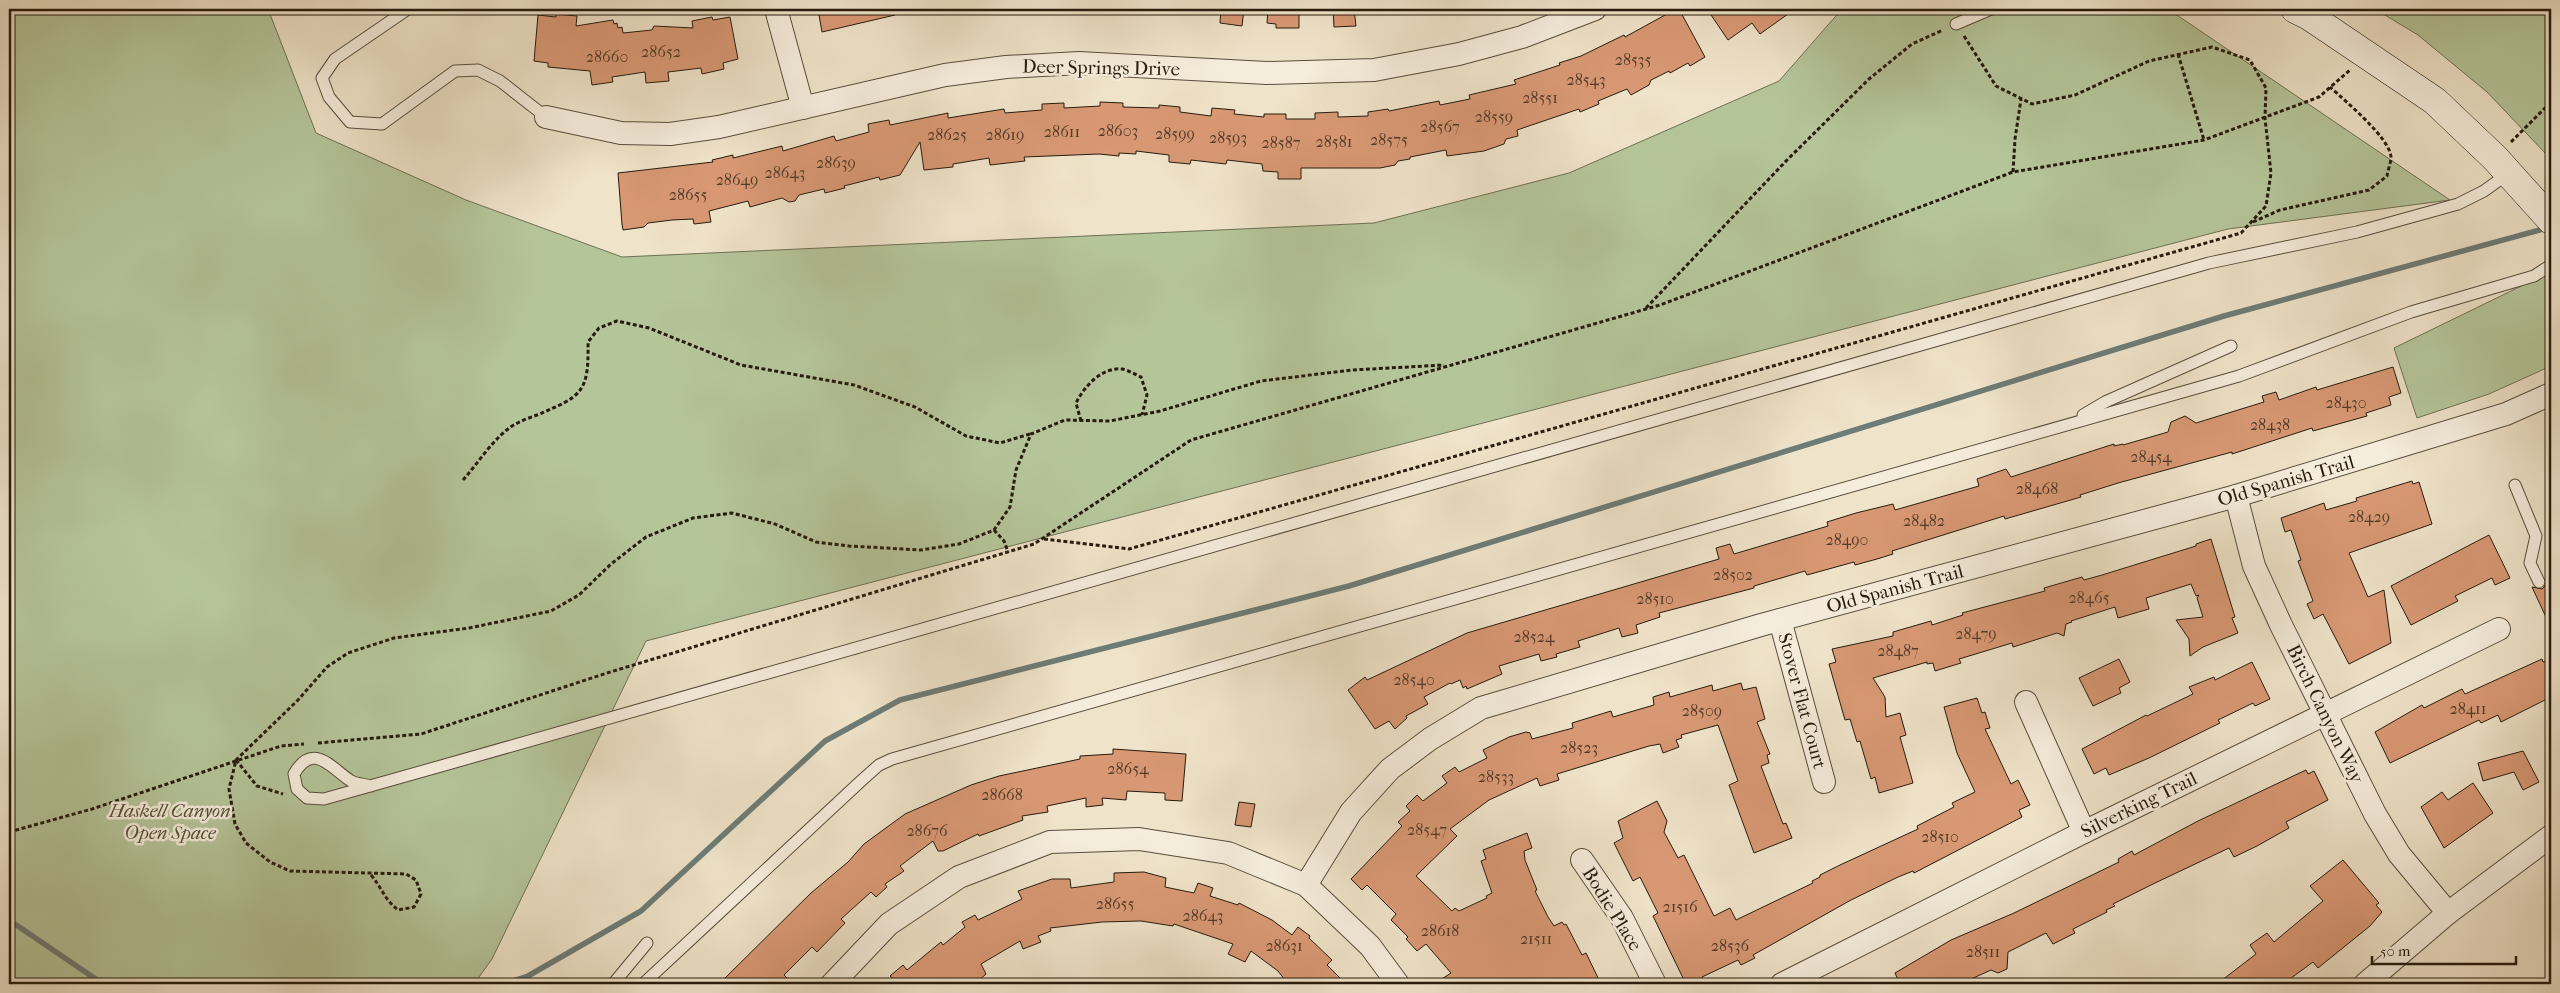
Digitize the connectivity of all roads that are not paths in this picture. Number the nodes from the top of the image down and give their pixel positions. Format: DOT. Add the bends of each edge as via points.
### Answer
graph roads {
  1 [pos="408,9"];
  2 [pos="776,9"];
  3 [pos="1595,9"];
  4 [pos="1991,9"];
  5 [pos="2295,9"];
  6 [pos="1956,24"];
  7 [pos="803,108"];
  8 [pos="546,117"];
  9 [pos="2502,166"];
  10 [pos="2551,220"];
  11 [pos="2551,265"];
  12 [pos="2231,346"];
  13 [pos="2551,394"];
  14 [pos="2068,424"];
  15 [pos="2515,485"];
  16 [pos="2236,496"];
  17 [pos="2539,582"];
  18 [pos="1780,620"];
  19 [pos="2499,629"];
  20 [pos="2026,702"];
  21 [pos="2325,714"];
  22 [pos="1824,782"];
  23 [pos="371,786"];
  24 [pos="2084,832"];
  25 [pos="2551,836"];
  26 [pos="1582,860"];
  27 [pos="1306,885"];
  28 [pos="2448,913"];
  29 [pos="647,943"];
  30 [pos="614,984"];
  31 [pos="642,984"];
  32 [pos="832,984"];
  33 [pos="1398,984"];
  34 [pos="1655,984"];
  35 [pos="1782,984"];
  36 [pos="2365,984"];
  1 -- 8 [label="lane" via="336,59 322,78 329,97 350,122 382,124 454,72 478,70 500,81"];
  2 -- 7 [label="street"];
  3 -- 7 [label="street, Deer Springs Drive" via="1522,37 1458,54 1374,70 1267,73 1079,63 1006,66 945,75"];
  4 -- 6 [label="lane"];
  5 -- 9 [label="main road" via="2435,102"];
  7 -- 8 [label="street, Deer Springs Drive" via="719,127 670,134 621,133"];
  9 -- 10 [label="main road"];
  9 -- 23 [label="lane" via="2484,191 2458,204 2357,232 2199,266"];
  11 -- 14 [label="lane" via="2534,276 2411,312 2239,376"];
  12 -- 14 [label="lane" via="2106,402"];
  13 -- 16 [label="street, Old Spanish Trail" via="2506,414"];
  14 -- 31 [label="lane" via="892,759 861,780"];
  15 -- 17 [label="lane" via="2536,536 2530,562"];
  16 -- 18 [label="street, Old Spanish Trail"];
  16 -- 21 [label="street, Birch Canyon Way" via="2254,566"];
  18 -- 22 [label="street, Stover Flat Court"];
  18 -- 27 [label="street, Old Spanish Trail" via="1481,708 1430,739 1390,770 1351,812"];
  19 -- 21 [label="street, Silverking Trail"];
  20 -- 24 [label="street"];
  21 -- 24 [label="street, Silverking Trail"];
  21 -- 28 [label="street, Birch Canyon Way" via="2374,814 2399,854"];
  23 -- 23 [label="lane" via="324,799 307,798 297,789 294,774 300,764 309,759 321,759 353,782"];
  24 -- 35 [label="street, Silverking Trail"];
  25 -- 28 [label="street"];
  26 -- 34 [label="street, Bodie Place" via="1622,918"];
  27 -- 32 [label="street" via="1228,853 1140,839 1050,842 958,877 889,924"];
  27 -- 33 [label="street" via="1370,946"];
  28 -- 36 [label="street"];
  29 -- 30 [label="lane"];
}
